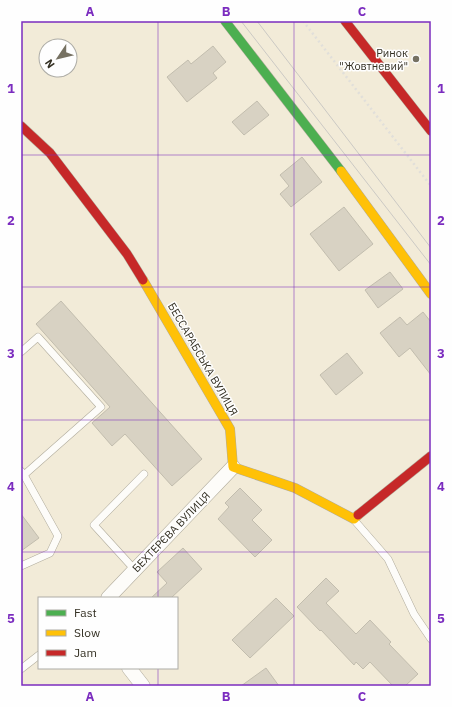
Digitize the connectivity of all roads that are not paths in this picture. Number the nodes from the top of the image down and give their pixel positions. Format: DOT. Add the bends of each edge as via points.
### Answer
graph roads {
  1 [pos="225,21"];
  2 [pos="345,21"];
  3 [pos="21,126"];
  4 [pos="431,131"];
  5 [pos="431,294"];
  6 [pos="21,352"];
  7 [pos="431,456"];
  8 [pos="233,467"];
  9 [pos="23,473"];
  10 [pos="144,474"];
  11 [pos="354,519"];
  12 [pos="21,566"];
  13 [pos="135,570"];
  14 [pos="109,597"];
  15 [pos="431,639"];
  16 [pos="38,657"];
  17 [pos="21,669"];
  18 [pos="130,669"];
  19 [pos="142,686"];
  1 -- 5 [label="street" via="337,166"];
  2 -- 4 [label="street"];
  3 -- 8 [label="street, БЕССАРАБСЬКА ВУЛИЦЯ" via="50,152 128,254 230,429"];
  6 -- 9 [label="lane" via="38,338 101,407"];
  7 -- 11 [label="street"];
  8 -- 11 [label="street" via="295,488"];
  8 -- 13 [label="street, БЕХТЕРЄВА ВУЛИЦЯ"];
  9 -- 12 [label="lane" via="58,536 50,553"];
  10 -- 13 [label="lane" via="94,525"];
  11 -- 15 [label="lane" via="388,559 414,614"];
  13 -- 14 [label="street, БЕХТЕРЄВА ВУЛИЦЯ"];
  16 -- 17 [label="lane"];
  18 -- 19 [label="street"];
}
